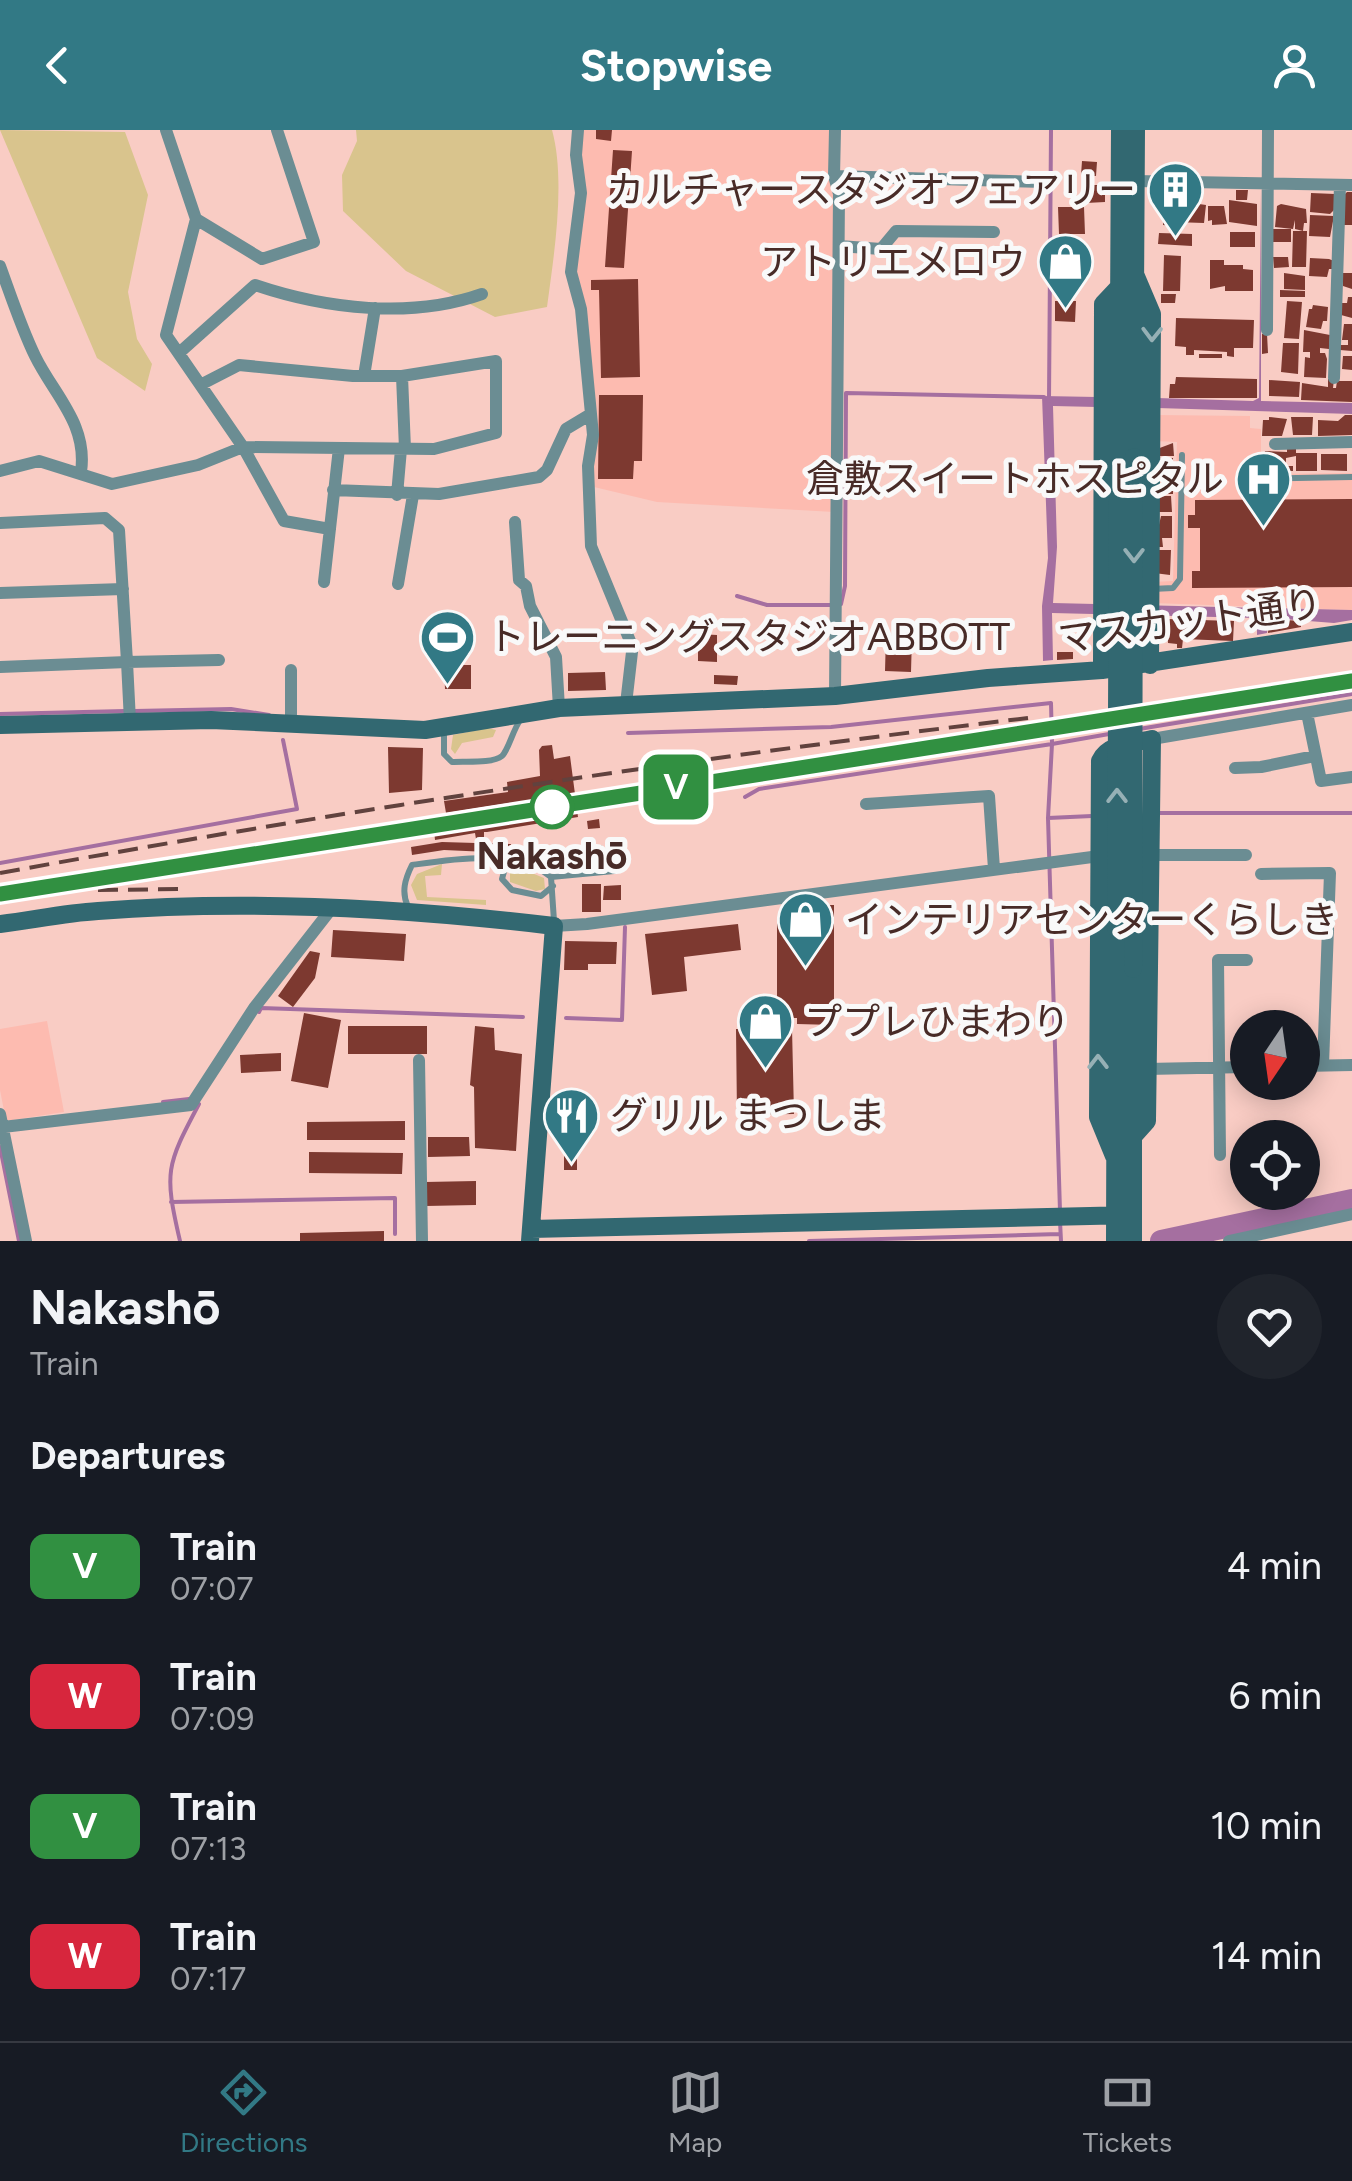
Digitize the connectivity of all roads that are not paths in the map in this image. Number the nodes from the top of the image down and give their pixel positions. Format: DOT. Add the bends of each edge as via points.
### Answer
graph roads {
  1 [pos="166,130"];
  2 [pos="276,130"];
  3 [pos="578,130"];
  4 [pos="835,130"];
  5 [pos="1120,130"];
  6 [pos="1136,130"];
  7 [pos="1268,130"];
  8 [pos="834,176"];
  9 [pos="1135,181"];
  10 [pos="1044,182"];
  11 [pos="1267,183"];
  12 [pos="1346,185"];
  13 [pos="196,220"];
  14 [pos="994,232"];
  15 [pos="839,246"];
  16 [pos="0,266"];
  17 [pos="482,294"];
  18 [pos="5,297"];
  19 [pos="375,308"];
  20 [pos="1266,330"];
  21 [pos="179,353"];
  22 [pos="364,376"];
  23 [pos="402,376"];
  24 [pos="1334,378"];
  25 [pos="202,384"];
  26 [pos="1126,403"];
  27 [pos="591,414"];
  28 [pos="1352,442"];
  29 [pos="1275,444"];
  30 [pos="244,448"];
  31 [pos="339,448"];
  32 [pos="403,449"];
  33 [pos="1182,455"];
  34 [pos="0,471"];
  35 [pos="81,472"];
  36 [pos="1352,478"];
  37 [pos="1244,479"];
  38 [pos="333,490"];
  39 [pos="397,495"];
  40 [pos="413,495"];
  41 [pos="516,522"];
  42 [pos="0,523"];
  43 [pos="330,529"];
  44 [pos="324,582"];
  45 [pos="398,584"];
  46 [pos="123,589"];
  47 [pos="0,594"];
  48 [pos="1151,602"];
  49 [pos="1352,632"];
  50 [pos="220,660"];
  51 [pos="127,662"];
  52 [pos="1150,664"];
  53 [pos="0,667"];
  54 [pos="291,670"];
  55 [pos="1102,670"];
  56 [pos="835,696"];
  57 [pos="626,704"];
  58 [pos="1352,705"];
  59 [pos="559,708"];
  60 [pos="1307,712"];
  61 [pos="129,714"];
  62 [pos="0,726"];
  63 [pos="290,726"];
  64 [pos="445,726"];
  65 [pos="503,728"];
  66 [pos="1152,739"];
  67 [pos="1315,756"];
  68 [pos="1235,768"];
  69 [pos="1352,776"];
  70 [pos="866,804"];
  71 [pos="1099,855"];
  72 [pos="1149,855"];
  73 [pos="1246,855"];
  74 [pos="516,861"];
  75 [pos="994,869"];
  76 [pos="614,871"];
  77 [pos="1261,874"];
  78 [pos="552,881"];
  79 [pos="332,908"];
  80 [pos="411,912"];
  81 [pos="0,924"];
  82 [pos="554,926"];
  83 [pos="1247,960"];
  84 [pos="419,1060"];
  85 [pos="1320,1065"];
  86 [pos="1323,1065"];
  87 [pos="1352,1065"];
  88 [pos="1218,1068"];
  89 [pos="1230,1068"];
  90 [pos="1146,1069"];
  91 [pos="2,1125"];
  92 [pos="1130,1140"];
  93 [pos="1114,1156"];
  94 [pos="1220,1156"];
  95 [pos="1352,1214"];
  96 [pos="1123,1215"];
  97 [pos="1290,1226"];
  98 [pos="531,1235"];
  99 [pos="1124,1239"];
  100 [pos="26,1241"];
  101 [pos="422,1241"];
  102 [pos="1229,1241"];
  103 [pos="1292,1241"];
  1 -- 13 [label="street"];
  2 -- 13 [label="street" via="314,242 262,259"];
  3 -- 27 [label="street" via="580,193 571,272"];
  4 -- 8 [label="street"];
  5 -- 26 [label="main road"];
  6 -- 9 [label="main road"];
  7 -- 11 [label="street"];
  8 -- 10 [label="street"];
  8 -- 15 [label="street"];
  9 -- 11 [label="street"];
  9 -- 26 [label="main road, one-way"];
  11 -- 12 [label="street"];
  11 -- 20 [label="street"];
  12 -- 24 [label="street"];
  13 -- 21 [label="street" via="166,336"];
  14 -- 15 [label="street" via="896,231 882,249"];
  15 -- 56 [label="street"];
  16 -- 18 [label="street"];
  17 -- 19 [label="street" via="442,306"];
  18 -- 35 [label="street" via="74,420 82,441"];
  19 -- 21 [label="street" via="255,285"];
  19 -- 22 [label="street"];
  21 -- 25 [label="street"];
  22 -- 23 [label="street"];
  22 -- 25 [label="street" via="239,364"];
  23 -- 32 [label="street"];
  23 -- 32 [label="street" via="496,361 496,433 434,449"];
  25 -- 30 [label="street"];
  26 -- 48 [label="main road"];
  26 -- 55 [label="main road" via="1102,608"];
  26 -- 92 [label="main road, one-way, bridge" via="1134,457"];
  93 -- 26 [label="main road, one-way, bridge" via="1118,499"];
  27 -- 40 [label="street" via="566,429 540,477"];
  27 -- 57 [label="street" via="591,546 630,641"];
  28 -- 29 [label="street"];
  30 -- 31 [label="street"];
  30 -- 35 [label="street" via="112,484"];
  30 -- 43 [label="street" via="284,520"];
  31 -- 32 [label="street"];
  31 -- 38 [label="street"];
  32 -- 39 [label="street"];
  33 -- 48 [label="lane" via="1180,579"];
  34 -- 35 [label="street" via="39,461"];
  36 -- 37 [label="lane"];
  38 -- 39 [label="street"];
  38 -- 43 [label="street"];
  39 -- 40 [label="street"];
  40 -- 45 [label="street"];
  41 -- 59 [label="street" via="520,580 556,658"];
  42 -- 46 [label="street" via="104,518 119,530"];
  43 -- 44 [label="street"];
  46 -- 47 [label="street"];
  46 -- 51 [label="street"];
  48 -- 52 [label="main road"];
  49 -- 52 [label="main road, マスカット通り"];
  50 -- 51 [label="street"];
  51 -- 53 [label="street"];
  51 -- 61 [label="street"];
  52 -- 55 [label="main road, マスカット通り"];
  54 -- 63 [label="street"];
  55 -- 56 [label="main road, マスカット通り"];
  56 -- 57 [label="main road, マスカット通り"];
  57 -- 59 [label="main road, マスカット通り"];
  58 -- 60 [label="street"];
  59 -- 65 [label="main road, マスカット通り" via="525,714"];
  60 -- 66 [label="street"];
  60 -- 67 [label="street"];
  61 -- 62 [label="main road, マスカット通り"];
  61 -- 63 [label="main road, マスカット通り"];
  63 -- 64 [label="main road, マスカット通り"];
  64 -- 65 [label="main road, マスカット通り"];
  64 -- 65 [label="lane" via="444,754 452,762 501,756"];
  66 -- 71 [label="main road" via="1103,753"];
  66 -- 72 [label="main road"];
  67 -- 68 [label="street"];
  67 -- 69 [label="street" via="1320,781"];
  70 -- 75 [label="street" via="990,796"];
  71 -- 72 [label="street"];
  71 -- 75 [label="street"];
  93 -- 71 [label="main road, one-way" via="1098,1118"];
  72 -- 73 [label="street"];
  72 -- 90 [label="main road"];
  74 -- 78 [label="lane"];
  74 -- 78 [label="lane" via="502,879 512,890 541,896"];
  74 -- 80 [label="lane" via="412,865 404,898"];
  75 -- 82 [label="street"];
  76 -- 78 [label="lane"];
  77 -- 86 [label="street" via="1330,873"];
  78 -- 82 [label="lane"];
  79 -- 80 [label="main road"];
  79 -- 81 [label="main road" via="128,909"];
  79 -- 91 [label="street" via="254,1008 191,1105"];
  80 -- 82 [label="main road"];
  82 -- 98 [label="main road"];
  83 -- 88 [label="street" via="1218,960"];
  84 -- 101 [label="street"];
  85 -- 86 [label="street"];
  86 -- 87 [label="street"];
  88 -- 89 [label="street"];
  88 -- 90 [label="street"];
  88 -- 94 [label="street"];
  90 -- 92 [label="main road" via="1147,1121"];
  91 -- 100 [label="street"];
  92 -- 96 [label="main road"];
  93 -- 96 [label="main road"];
  95 -- 97 [label="street"];
  96 -- 98 [label="main road"];
  96 -- 99 [label="main road"];
  97 -- 102 [label="street"];
  97 -- 103 [label="lane"];
}
